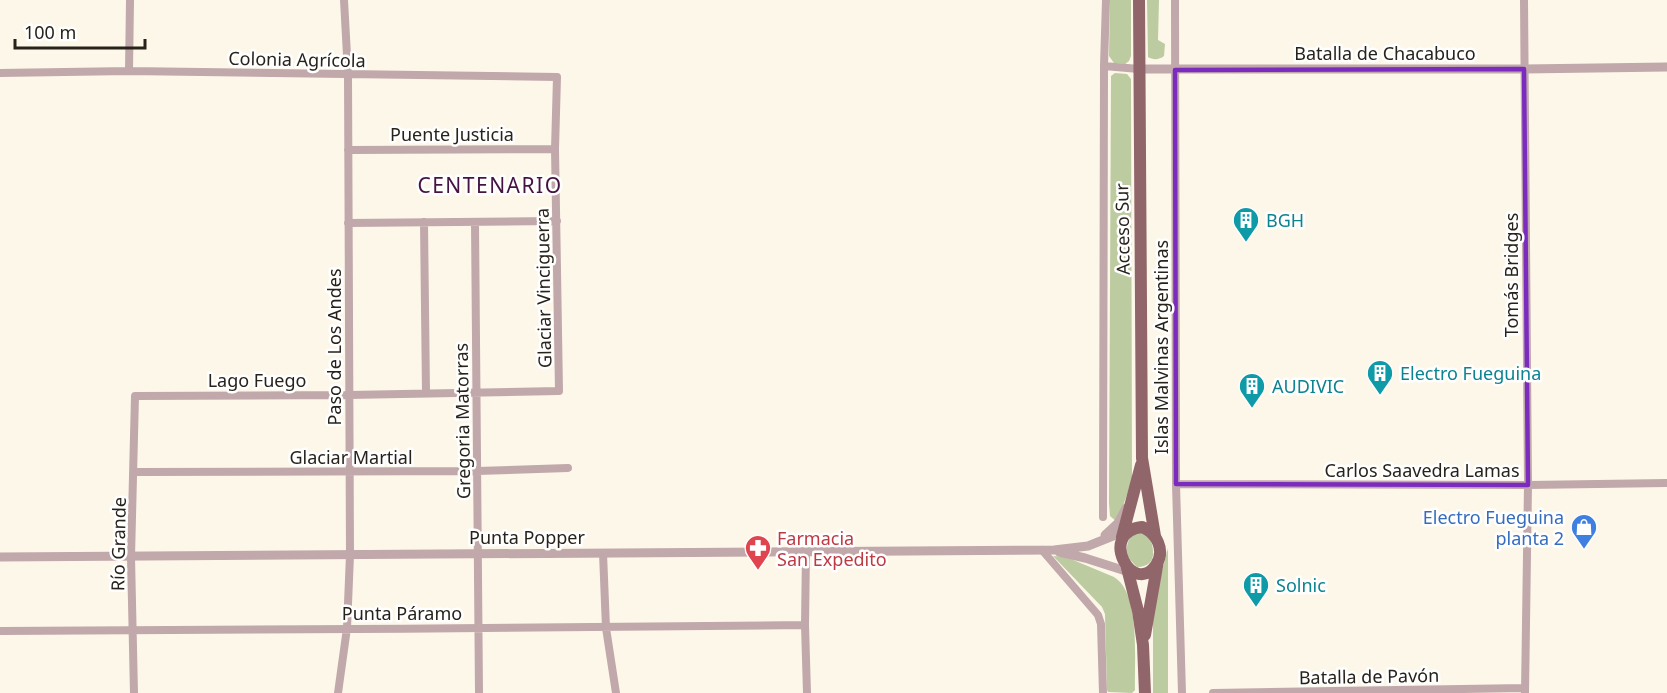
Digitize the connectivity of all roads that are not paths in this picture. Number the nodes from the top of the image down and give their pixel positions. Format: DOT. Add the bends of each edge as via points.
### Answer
graph roads {
  1 [pos="130,0"];
  2 [pos="344,0"];
  3 [pos="1106,0"];
  4 [pos="1139,0"];
  5 [pos="1175,0"];
  6 [pos="1524,0"];
  7 [pos="1104,66"];
  8 [pos="1667,67"];
  9 [pos="1139,69"];
  10 [pos="1524,69"];
  11 [pos="1174,70"];
  12 [pos="129,71"];
  13 [pos="0,73"];
  14 [pos="348,74"];
  15 [pos="557,77"];
  16 [pos="555,149"];
  17 [pos="348,150"];
  18 [pos="557,221"];
  19 [pos="424,222"];
  20 [pos="475,222"];
  21 [pos="348,223"];
  22 [pos="559,391"];
  23 [pos="426,393"];
  24 [pos="476,393"];
  25 [pos="348,395"];
  26 [pos="135,396"];
  27 [pos="1142,458"];
  28 [pos="568,468"];
  29 [pos="350,471"];
  30 [pos="477,471"];
  31 [pos="134,472"];
  32 [pos="1667,483"];
  33 [pos="1176,484"];
  34 [pos="1528,485"];
  35 [pos="1136,487"];
  36 [pos="1103,517"];
  37 [pos="1126,532"];
  38 [pos="1155,536"];
  39 [pos="1088,546"];
  40 [pos="1042,550"];
  41 [pos="1054,550"];
  42 [pos="806,552"];
  43 [pos="603,553"];
  44 [pos="478,554"];
  45 [pos="350,555"];
  46 [pos="0,557"];
  47 [pos="131,557"];
  48 [pos="1159,558"];
  49 [pos="1131,571"];
  50 [pos="805,625"];
  51 [pos="479,627"];
  52 [pos="347,628"];
  53 [pos="606,628"];
  54 [pos="133,630"];
  55 [pos="0,631"];
  56 [pos="1143,645"];
  57 [pos="1525,691"];
  58 [pos="134,693"];
  59 [pos="338,693"];
  60 [pos="479,693"];
  61 [pos="616,693"];
  62 [pos="807,693"];
  63 [pos="1103,693"];
  64 [pos="1144,693"];
  65 [pos="1182,693"];
  66 [pos="1213,693"];
  1 -- 12 [label="street"];
  2 -- 14 [label="street, Paso de Los Andes"];
  3 -- 7 [label="street"];
  4 -- 9 [label="main road, Acceso Sur"];
  5 -- 11 [label="street, Islas Malvinas Argentinas"];
  6 -- 10 [label="street, Tomás Bridges"];
  7 -- 9 [label="street, Batalla de Chacabuco"];
  7 -- 36 [label="street"];
  8 -- 10 [label="street, Batalla de Chacabuco"];
  9 -- 11 [label="street, Batalla de Chacabuco"];
  9 -- 27 [label="main road, Acceso Sur"];
  10 -- 11 [label="street, Batalla de Chacabuco"];
  10 -- 34 [label="street, Tomás Bridges"];
  11 -- 33 [label="street, Islas Malvinas Argentinas"];
  12 -- 13 [label="street, Colonia Agrícola"];
  12 -- 14 [label="street, Colonia Agrícola"];
  14 -- 15 [label="street, Colonia Agrícola"];
  14 -- 17 [label="street, Paso de Los Andes"];
  15 -- 16 [label="street, Glaciar Vinciguerra"];
  16 -- 17 [label="street, Puente Justicia"];
  16 -- 18 [label="street, Glaciar Vinciguerra"];
  17 -- 21 [label="street, Paso de Los Andes"];
  18 -- 20 [label="street"];
  18 -- 22 [label="street, Glaciar Vinciguerra"];
  19 -- 20 [label="street"];
  19 -- 21 [label="street"];
  19 -- 23 [label="street"];
  20 -- 24 [label="street, Gregoria Matorras"];
  21 -- 25 [label="street, Paso de Los Andes"];
  22 -- 24 [label="street, Lago Fuego"];
  23 -- 24 [label="street, Lago Fuego"];
  23 -- 25 [label="street, Lago Fuego"];
  24 -- 30 [label="street, Gregoria Matorras"];
  25 -- 26 [label="street, Lago Fuego"];
  25 -- 29 [label="street, Paso de Los Andes"];
  26 -- 31 [label="street, Río Grande"];
  27 -- 35 [label="main road, Acceso Sur"];
  27 -- 38 [label="main road, Acceso Sur"];
  28 -- 30 [label="street, Glaciar Martial"];
  29 -- 30 [label="street, Glaciar Martial"];
  29 -- 31 [label="street, Glaciar Martial"];
  29 -- 45 [label="street, Paso de Los Andes"];
  30 -- 44 [label="street, Gregoria Matorras"];
  31 -- 47 [label="street, Río Grande"];
  32 -- 34 [label="street, Carlos Saavedra Lamas"];
  33 -- 34 [label="street, Carlos Saavedra Lamas"];
  33 -- 65 [label="street, Islas Malvinas Argentinas"];
  34 -- 57 [label="street, Tomás Bridges"];
  35 -- 37 [label="main road, Acceso Sur"];
  35 -- 39 [label="street" via="1118,523"];
  37 -- 38 [label="main road" via="1142,527"];
  37 -- 39 [label="street, Punta Popper"];
  37 -- 49 [label="main road" via="1122,557"];
  38 -- 48 [label="main road"];
  39 -- 41 [label="street, Punta Popper"];
  40 -- 41 [label="street, Punta Popper"];
  40 -- 42 [label="street, Punta Popper"];
  40 -- 63 [label="street" via="1098,615"];
  41 -- 49 [label="street, Punta Popper"];
  42 -- 43 [label="street, Punta Popper"];
  42 -- 50 [label="street"];
  43 -- 44 [label="street, Punta Popper"];
  43 -- 53 [label="street"];
  44 -- 45 [label="street, Punta Popper"];
  44 -- 51 [label="street, Gregoria Matorras"];
  45 -- 47 [label="street, Punta Popper"];
  45 -- 52 [label="street, Paso de Los Andes"];
  46 -- 47 [label="street, Punta Popper"];
  47 -- 54 [label="street, Río Grande"];
  48 -- 49 [label="main road" via="1150,571"];
  48 -- 56 [label="main road"];
  49 -- 56 [label="main road"];
  50 -- 53 [label="street, Punta Páramo"];
  50 -- 62 [label="street"];
  51 -- 52 [label="street, Punta Páramo"];
  51 -- 53 [label="street, Punta Páramo"];
  51 -- 60 [label="street, Gregoria Matorras"];
  52 -- 54 [label="street, Punta Páramo"];
  52 -- 59 [label="street, Paso de Los Andes"];
  53 -- 61 [label="street"];
  54 -- 55 [label="street, Punta Páramo"];
  54 -- 58 [label="street, Río Grande"];
  56 -- 64 [label="main road"];
  57 -- 66 [label="street, Batalla de Pavón"];
}
